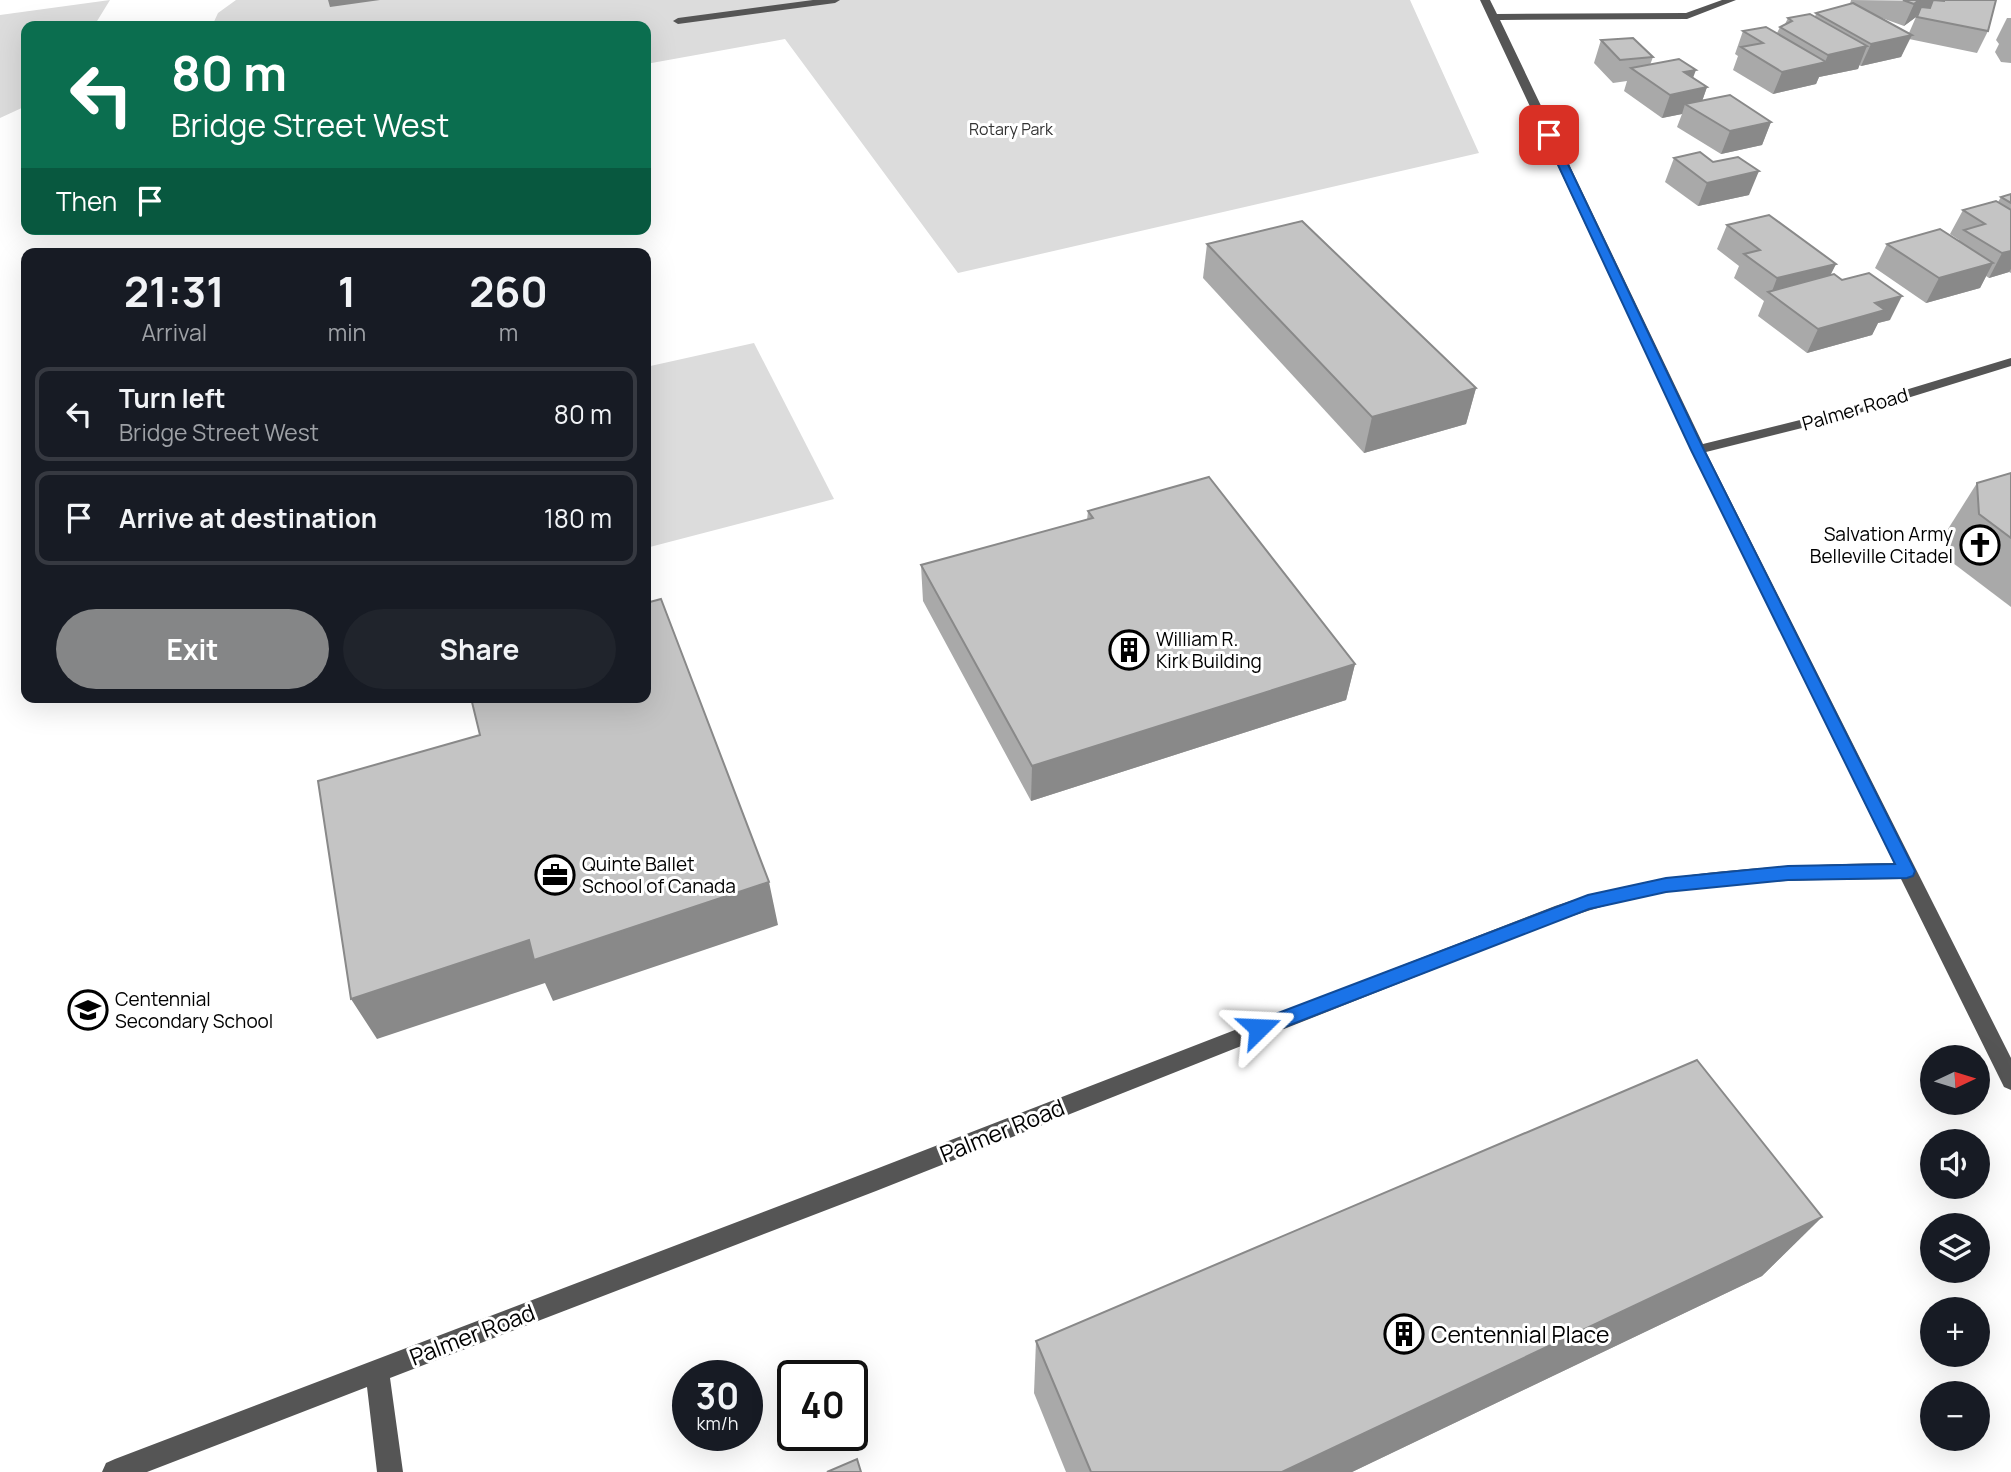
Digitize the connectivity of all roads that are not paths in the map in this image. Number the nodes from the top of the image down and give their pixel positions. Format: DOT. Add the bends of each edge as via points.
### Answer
graph roads {
  1 [pos="835,0"];
  2 [pos="1485,0"];
  3 [pos="1731,0"];
  4 [pos="1494,17"];
  5 [pos="678,21"];
  6 [pos="2011,362"];
  7 [pos="1698,450"];
  8 [pos="1907,871"];
  9 [pos="2011,1080"];
  10 [pos="377,1370"];
  11 [pos="115,1472"];
  12 [pos="390,1472"];
  1 -- 5 [label="street"];
  2 -- 4 [label="street"];
  3 -- 4 [label="street" via="1687,16"];
  4 -- 7 [label="street"];
  6 -- 7 [label="street, Palmer Road" via="1841,414"];
  7 -- 8 [label="street"];
  8 -- 9 [label="street"];
  8 -- 10 [label="street, Palmer Road" via="1788,873 1666,885 1588,902"];
  10 -- 11 [label="street, Palmer Road"];
  10 -- 12 [label="street"];
}
